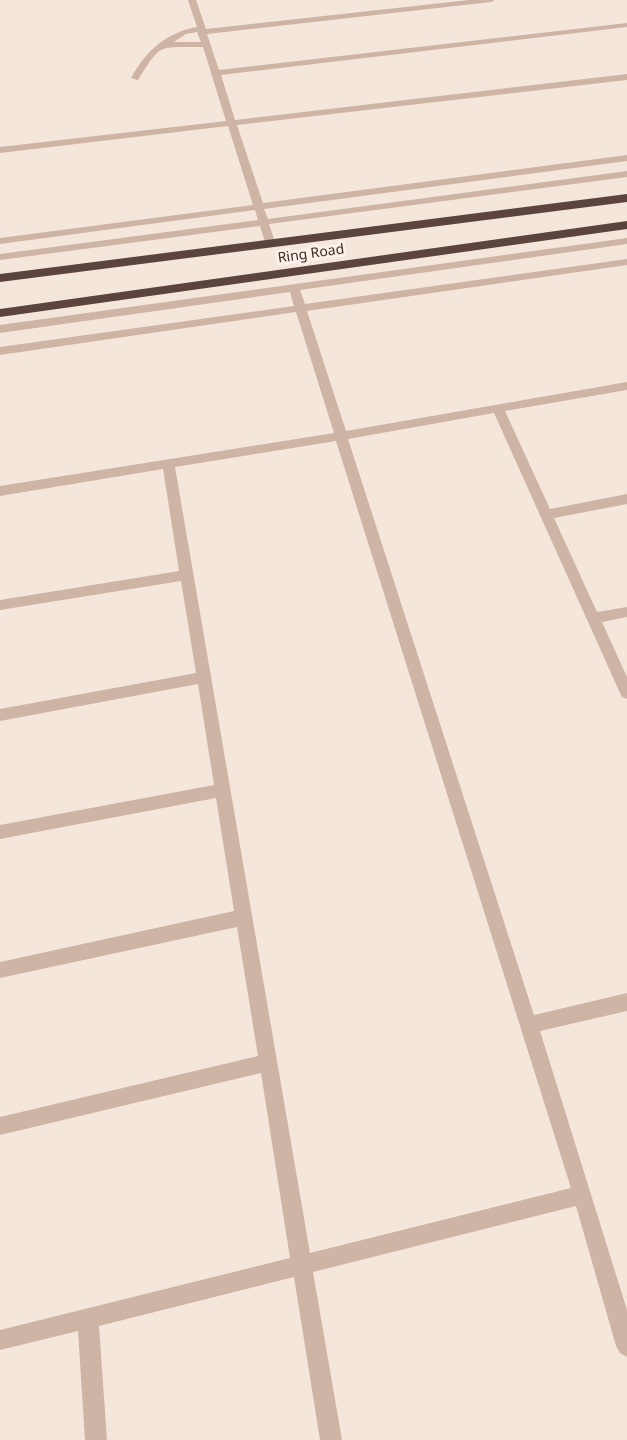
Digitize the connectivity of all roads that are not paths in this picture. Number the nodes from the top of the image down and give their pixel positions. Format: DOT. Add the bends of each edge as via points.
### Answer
graph roads {
  1 [pos="192,0"];
  2 [pos="491,0"];
  3 [pos="627,26"];
  4 [pos="200,30"];
  5 [pos="168,42"];
  6 [pos="205,44"];
  7 [pos="214,72"];
  8 [pos="627,77"];
  9 [pos="135,78"];
  10 [pos="230,123"];
  11 [pos="0,150"];
  12 [pos="627,158"];
  13 [pos="627,174"];
  14 [pos="627,198"];
  15 [pos="258,207"];
  16 [pos="264,224"];
  17 [pos="627,225"];
  18 [pos="0,241"];
  19 [pos="627,241"];
  20 [pos="270,243"];
  21 [pos="0,257"];
  22 [pos="627,262"];
  23 [pos="0,278"];
  24 [pos="294,288"];
  25 [pos="299,310"];
  26 [pos="0,313"];
  27 [pos="0,329"];
  28 [pos="0,351"];
  29 [pos="627,386"];
  30 [pos="498,408"];
  31 [pos="339,436"];
  32 [pos="168,464"];
  33 [pos="0,491"];
  34 [pos="627,499"];
  35 [pos="546,515"];
  36 [pos="187,575"];
  37 [pos="0,605"];
  38 [pos="627,612"];
  39 [pos="593,618"];
  40 [pos="204,677"];
  41 [pos="627,693"];
  42 [pos="0,715"];
  43 [pos="223,790"];
  44 [pos="0,832"];
  45 [pos="245,917"];
  46 [pos="0,970"];
  47 [pos="627,1002"];
  48 [pos="528,1025"];
  49 [pos="269,1062"];
  50 [pos="0,1126"];
  51 [pos="583,1196"];
  52 [pos="303,1264"];
  53 [pos="88,1318"];
  54 [pos="0,1340"];
  55 [pos="627,1346"];
  56 [pos="96,1440"];
  57 [pos="331,1440"];
  1 -- 4 [label="street"];
  2 -- 4 [label="street"];
  3 -- 7 [label="street"];
  4 -- 5 [label="street" via="183,32"];
  4 -- 6 [label="street"];
  5 -- 6 [label="street"];
  5 -- 9 [label="street" via="154,47"];
  6 -- 7 [label="street"];
  7 -- 10 [label="street"];
  8 -- 10 [label="street"];
  10 -- 11 [label="street"];
  10 -- 15 [label="street"];
  12 -- 15 [label="street"];
  13 -- 16 [label="street"];
  14 -- 20 [label="highway, Ring Road"];
  15 -- 16 [label="street"];
  15 -- 18 [label="street"];
  16 -- 20 [label="street"];
  16 -- 21 [label="street"];
  17 -- 26 [label="highway, Ring Road"];
  19 -- 24 [label="street"];
  20 -- 23 [label="highway, Ring Road"];
  22 -- 25 [label="street"];
  24 -- 25 [label="street"];
  24 -- 27 [label="street"];
  25 -- 28 [label="street"];
  25 -- 31 [label="street"];
  29 -- 30 [label="street"];
  30 -- 31 [label="street"];
  30 -- 35 [label="street"];
  31 -- 32 [label="street"];
  31 -- 48 [label="street"];
  32 -- 33 [label="street"];
  32 -- 36 [label="street"];
  34 -- 35 [label="street"];
  35 -- 39 [label="street"];
  36 -- 37 [label="street"];
  36 -- 40 [label="street"];
  38 -- 39 [label="street"];
  39 -- 41 [label="street"];
  40 -- 42 [label="street"];
  40 -- 43 [label="street"];
  43 -- 44 [label="street"];
  43 -- 45 [label="street"];
  45 -- 46 [label="street"];
  45 -- 49 [label="street"];
  47 -- 48 [label="street"];
  48 -- 51 [label="street"];
  49 -- 50 [label="street"];
  49 -- 52 [label="street"];
  51 -- 52 [label="street"];
  51 -- 55 [label="street"];
  52 -- 53 [label="street"];
  52 -- 57 [label="street"];
  53 -- 54 [label="street"];
  53 -- 56 [label="street"];
}
